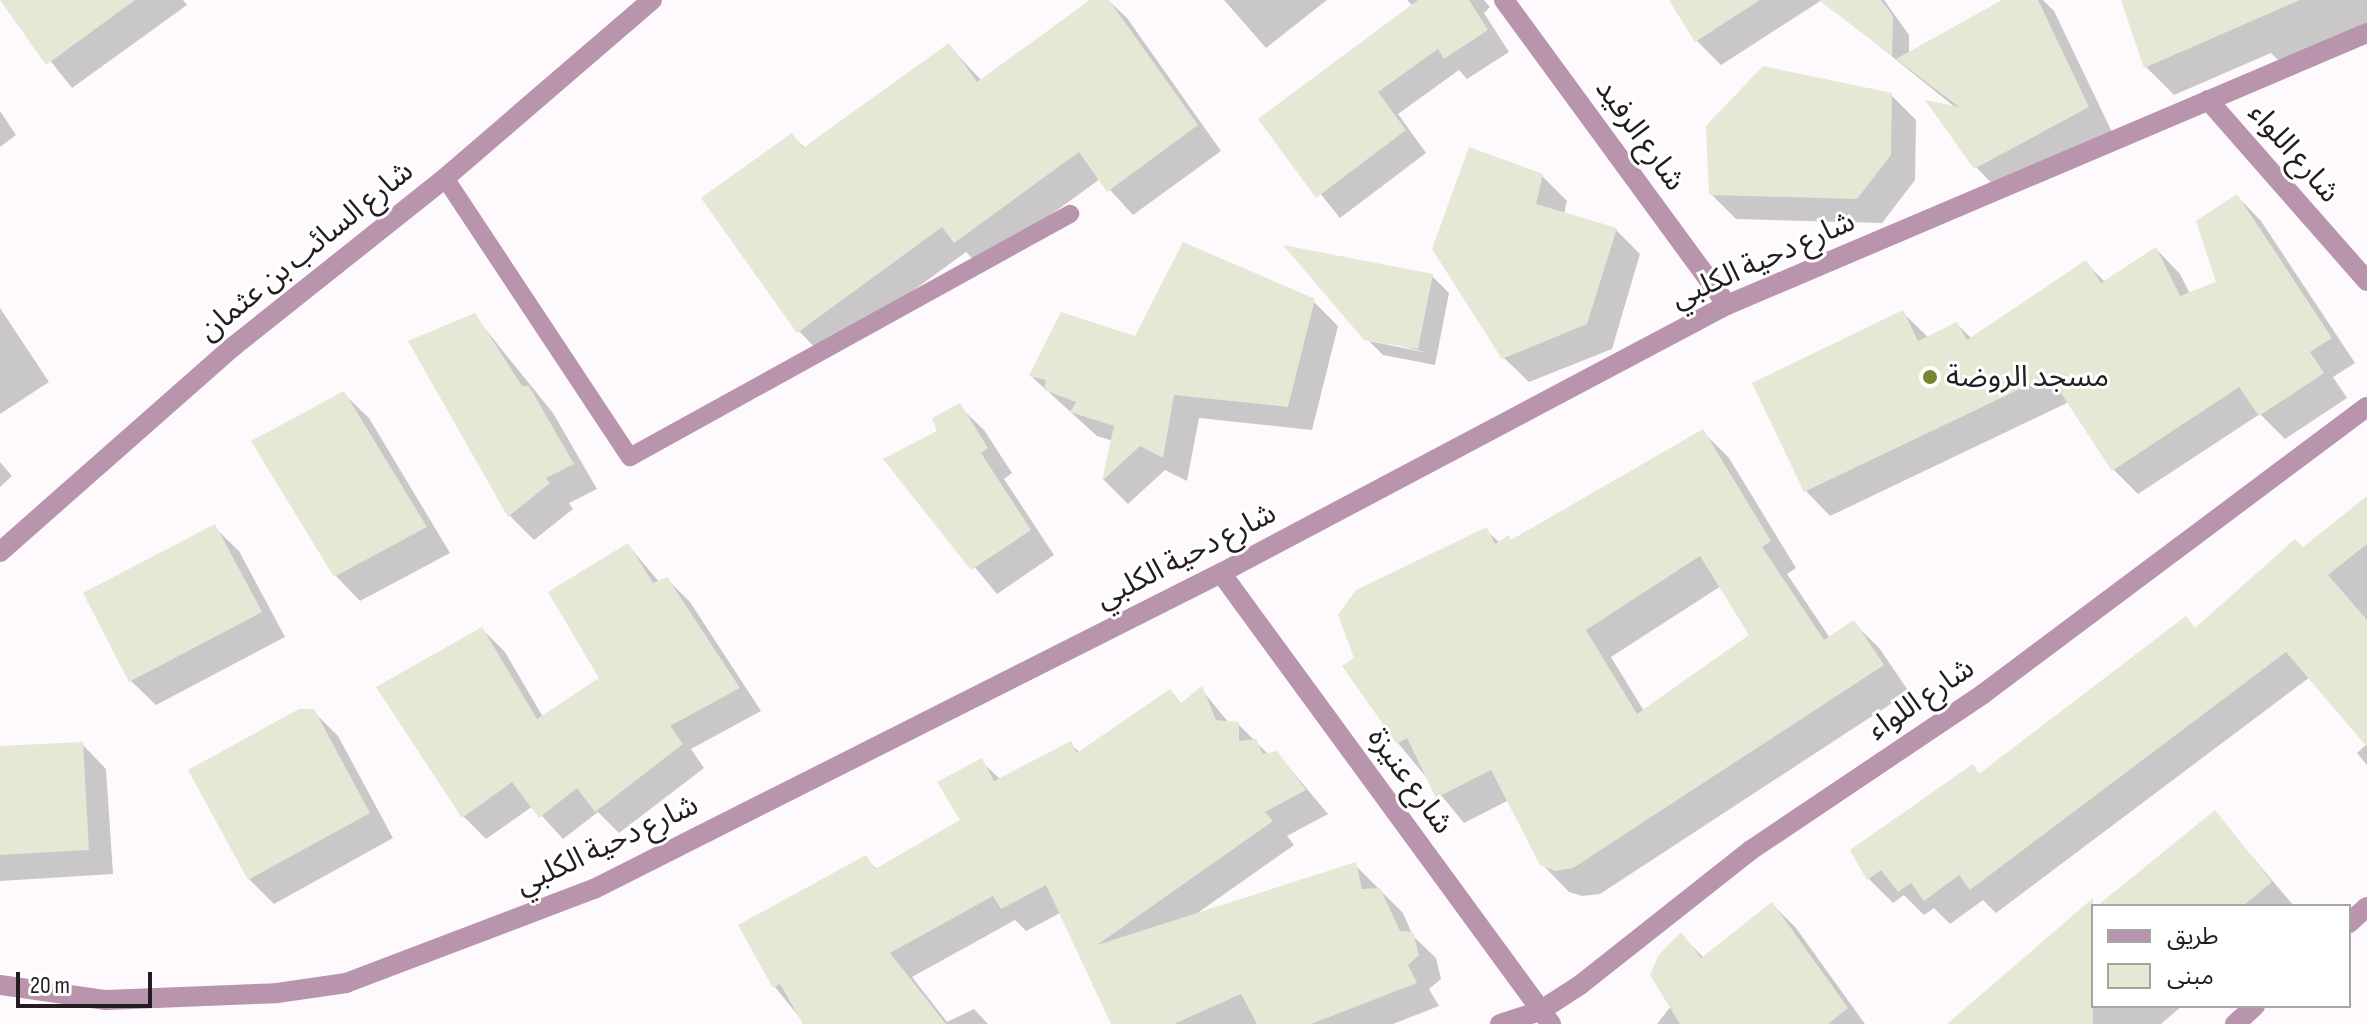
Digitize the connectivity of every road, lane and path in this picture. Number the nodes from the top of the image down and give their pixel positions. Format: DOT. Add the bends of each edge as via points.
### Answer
graph roads {
  1 [pos="652,0"];
  2 [pos="1504,0"];
  3 [pos="2367,33"];
  4 [pos="2208,100"];
  5 [pos="445,178"];
  6 [pos="1070,214"];
  7 [pos="2367,281"];
  8 [pos="1727,305"];
  9 [pos="2367,407"];
  10 [pos="0,552"];
  11 [pos="1221,573"];
  12 [pos="2367,907"];
  13 [pos="2351,921"];
  14 [pos="0,985"];
  15 [pos="2253,1008"];
  16 [pos="1545,1018"];
  17 [pos="1500,1024"];
  18 [pos="2235,1024"];
  1 -- 5 [label="street, شارع السائب بن عثمان"];
  2 -- 8 [label="street, شارع الرفيد"];
  3 -- 4 [label="street, شارع دحية الكلبي"];
  4 -- 7 [label="street, شارع اللواء"];
  4 -- 8 [label="street, شارع دحية الكلبي"];
  5 -- 6 [label="lane" via="630,457"];
  5 -- 10 [label="street, شارع السائب بن عثمان" via="234,346"];
  8 -- 11 [label="street, شارع دحية الكلبي"];
  9 -- 16 [label="street, شارع اللواء" via="1983,694 1751,850"];
  11 -- 14 [label="street, شارع دحية الكلبي" via="594,889 346,983 277,993 106,1000"];
  11 -- 16 [label="street, شارع عنيزة"];
  12 -- 13 [label="street"];
  15 -- 18 [label="street"];
  16 -- 17 [label="street, شارع اللواء"];
}
